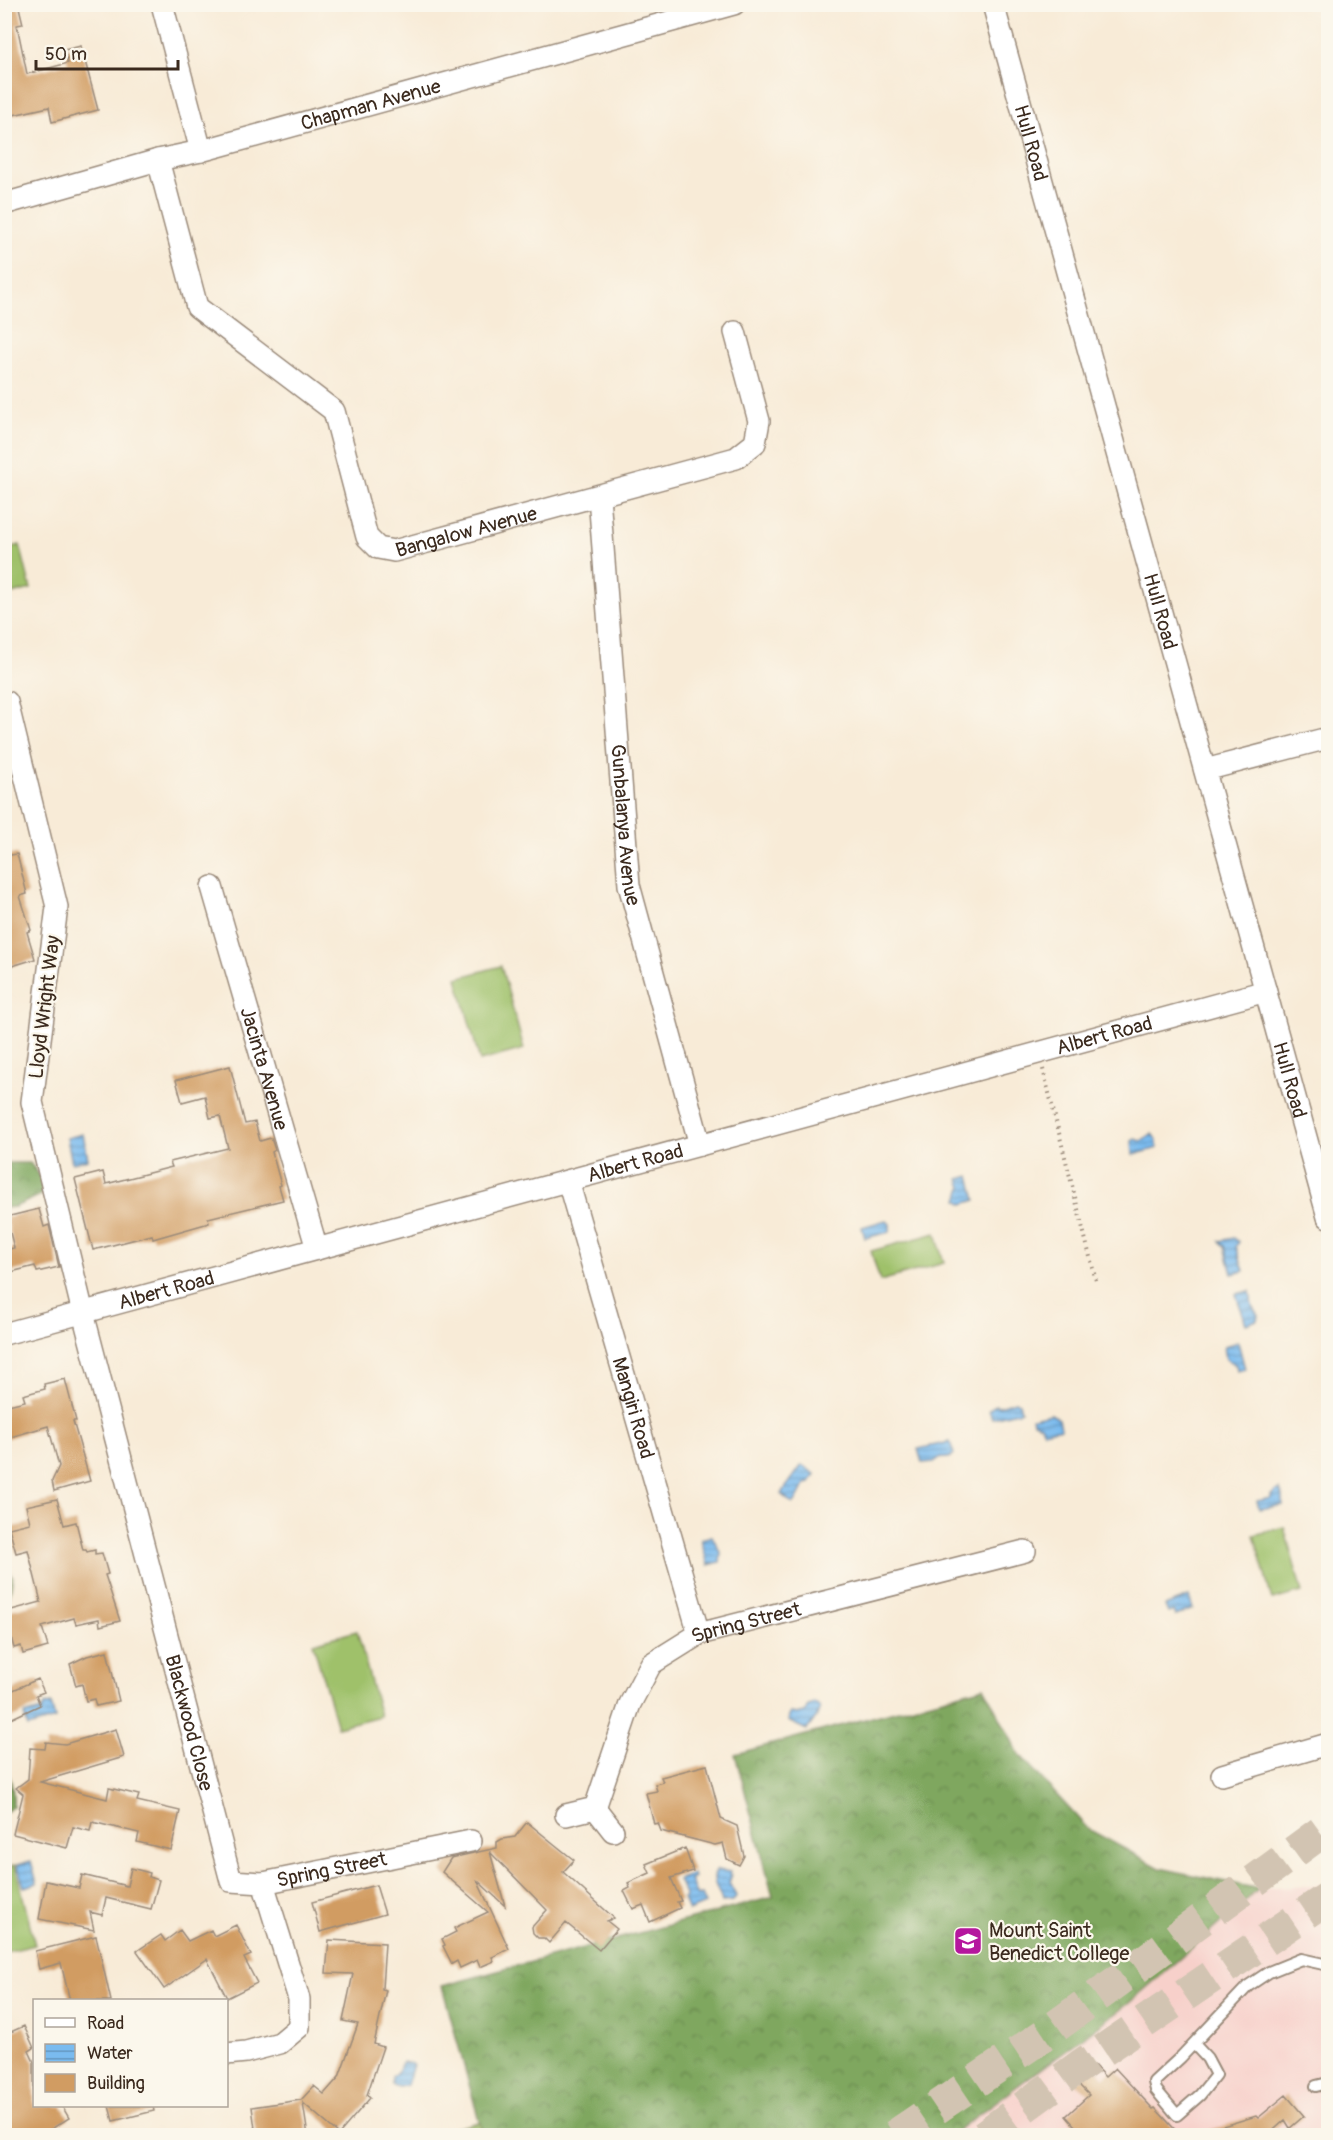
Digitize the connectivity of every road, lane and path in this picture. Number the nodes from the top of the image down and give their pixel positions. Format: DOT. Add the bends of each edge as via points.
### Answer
graph roads {
  1 [pos="162,4"];
  2 [pos="734,4"];
  3 [pos="993,4"];
  4 [pos="201,152"];
  5 [pos="158,160"];
  6 [pos="4,204"];
  7 [pos="735,332"];
  8 [pos="599,495"];
  9 [pos="7,702"];
  10 [pos="1329,738"];
  11 [pos="1205,770"];
  12 [pos="212,887"];
  13 [pos="1266,991"];
  14 [pos="1039,1053"];
  15 [pos="699,1145"];
  16 [pos="568,1181"];
  17 [pos="1329,1216"];
  18 [pos="317,1249"];
  19 [pos="1096,1281"];
  20 [pos="82,1312"];
  21 [pos="4,1334"];
  22 [pos="1025,1551"];
  23 [pos="699,1634"];
  24 [pos="1329,1744"];
  25 [pos="1222,1775"];
  26 [pos="595,1808"];
  27 [pos="566,1815"];
  28 [pos="613,1831"];
  29 [pos="471,1841"];
  30 [pos="263,1883"];
  31 [pos="1329,1965"];
  32 [pos="1194,2044"];
  33 [pos="228,2054"];
  34 [pos="1329,2083"];
  35 [pos="1316,2086"];
  1 -- 4 [label="street"];
  2 -- 4 [label="street, Chapman Avenue"];
  3 -- 11 [label="street, Hull Road"];
  4 -- 5 [label="street, Chapman Avenue"];
  5 -- 6 [label="street, Chapman Avenue"];
  5 -- 8 [label="street, Bangalow Avenue" via="196,307 334,411 367,537 378,548 394,551"];
  7 -- 8 [label="street, Bangalow Avenue" via="759,421 755,443 736,458"];
  8 -- 15 [label="street, Gunbalanya Avenue" via="629,885"];
  9 -- 20 [label="street, Lloyd Wright Way" via="57,908 32,1102"];
  10 -- 11 [label="street"];
  11 -- 13 [label="street, Hull Road"];
  12 -- 18 [label="street, Jacinta Avenue"];
  13 -- 14 [label="street, Albert Road"];
  13 -- 17 [label="street, Hull Road"];
  14 -- 15 [label="street, Albert Road"];
  14 -- 19 [label="path"];
  15 -- 16 [label="street, Albert Road"];
  16 -- 18 [label="street, Albert Road"];
  16 -- 23 [label="street, Mangiri Road"];
  18 -- 20 [label="street, Albert Road"];
  20 -- 21 [label="street, Albert Road"];
  20 -- 30 [label="street, Blackwood Close" via="231,1881"];
  22 -- 23 [label="street, Spring Street"];
  23 -- 26 [label="street, Spring Street" via="651,1664 630,1704"];
  24 -- 25 [label="street"];
  26 -- 27 [label="street"];
  26 -- 28 [label="street"];
  29 -- 30 [label="street, Spring Street"];
  30 -- 33 [label="street" via="299,1999 299,2027 280,2043"];
  31 -- 32 [label="lane" via="1301,1959 1269,1972 1248,1986"];
  32 -- 32 [label="lane" via="1154,2082 1177,2115 1216,2075"];
  34 -- 35 [label="lane"];
}
